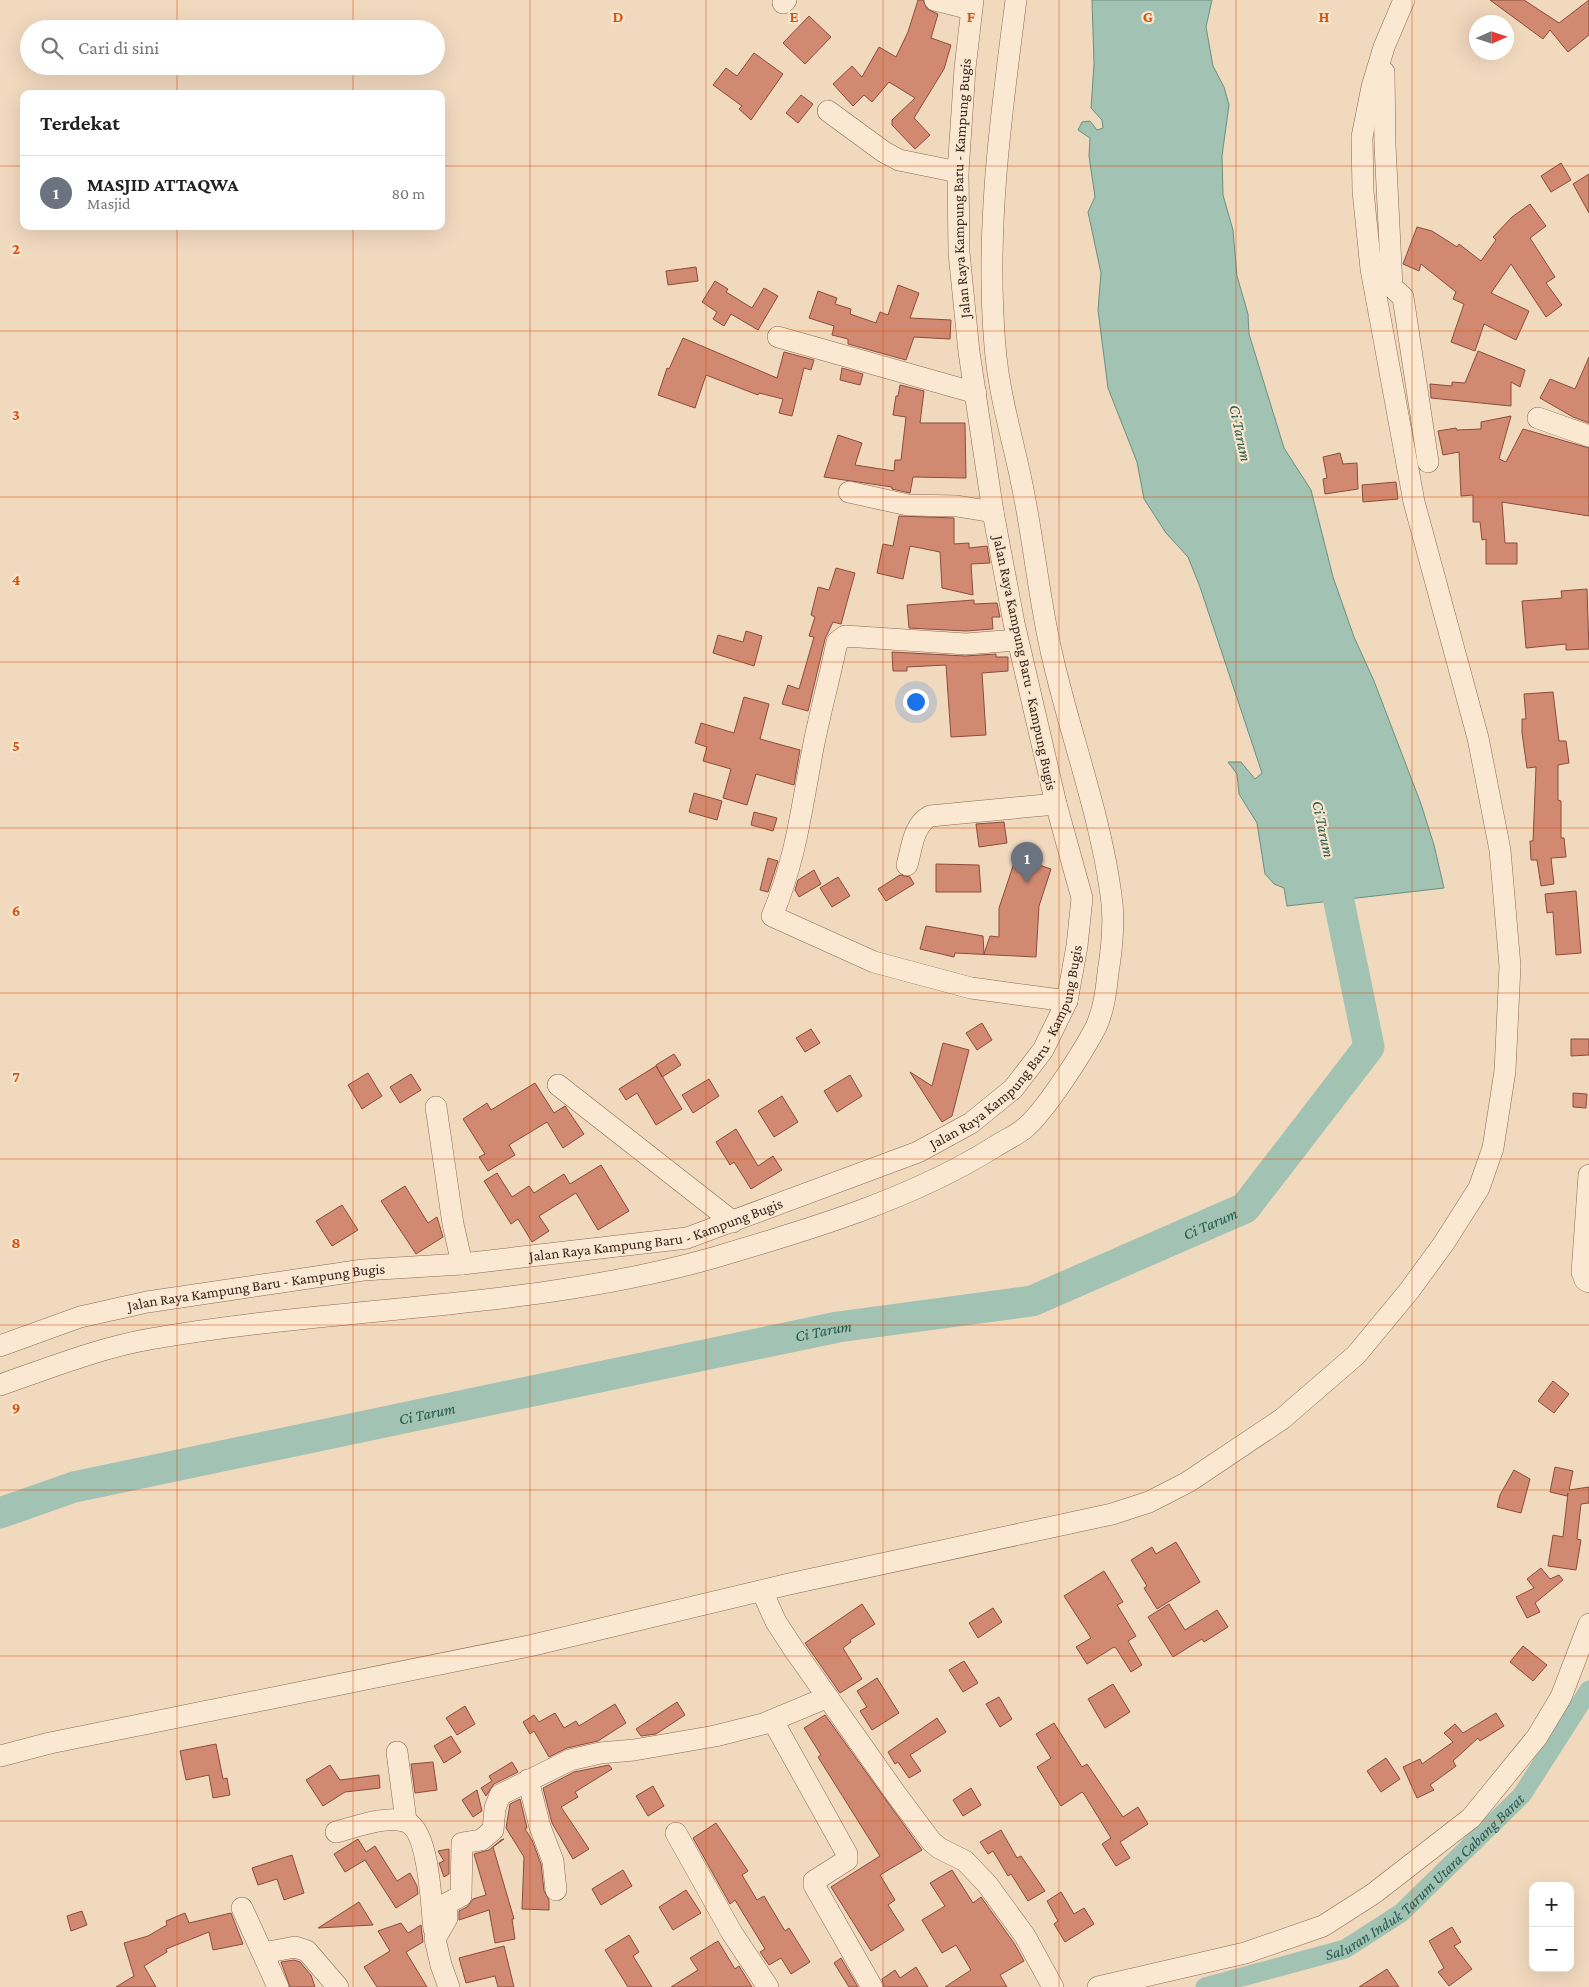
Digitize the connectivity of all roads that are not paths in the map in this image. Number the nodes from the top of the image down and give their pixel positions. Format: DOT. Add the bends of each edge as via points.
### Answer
graph roads {
  1 [pos="935,0"];
  2 [pos="1016,0"];
  3 [pos="1404,0"];
  4 [pos="972,4"];
  5 [pos="1384,47"];
  6 [pos="828,111"];
  7 [pos="958,172"];
  8 [pos="778,337"];
  9 [pos="976,393"];
  10 [pos="1538,418"];
  11 [pos="1589,436"];
  12 [pos="1428,462"];
  13 [pos="849,492"];
  14 [pos="992,512"];
  15 [pos="1017,640"];
  16 [pos="1056,804"];
  17 [pos="907,865"];
  18 [pos="1067,1001"];
  19 [pos="558,1085"];
  20 [pos="436,1107"];
  21 [pos="1589,1175"];
  22 [pos="733,1222"];
  23 [pos="462,1264"];
  24 [pos="1589,1282"];
  25 [pos="0,1346"];
  26 [pos="0,1385"];
  27 [pos="762,1591"];
  28 [pos="1589,1624"];
  29 [pos="828,1697"];
  30 [pos="773,1721"];
  31 [pos="398,1752"];
  32 [pos="0,1756"];
  33 [pos="528,1780"];
  34 [pos="406,1821"];
  35 [pos="336,1832"];
  36 [pos="676,1833"];
  37 [pos="556,1890"];
  38 [pos="242,1908"];
  39 [pos="435,1939"];
  40 [pos="262,1953"];
  41 [pos="278,1987"];
  42 [pos="338,1987"];
  43 [pos="450,1987"];
  44 [pos="768,1987"];
  45 [pos="872,1987"];
  46 [pos="1053,1987"];
  47 [pos="1098,1987"];
  1 -- 4 [label="street"];
  2 -- 26 [label="street" via="996,158 992,253 995,348 1052,655 1090,796 1112,899 1112,945 1104,1006 1091,1036 1056,1090 1026,1127 962,1168 866,1208 710,1258 570,1290 297,1319 145,1340"];
  3 -- 5 [label="street"];
  4 -- 7 [label="street, Jalan Raya Kampung Baru - Kampung Bugis"];
  5 -- 12 [label="street" via="1392,287 1403,297"];
  5 -- 27 [label="street" via="1362,137 1370,270 1414,502 1474,721 1493,810 1506,909 1510,966 1505,1070 1493,1148 1479,1188 1429,1265 1356,1355 1282,1419 1188,1482 1149,1502 1112,1514"];
  6 -- 7 [label="street" via="899,160"];
  7 -- 9 [label="street, Jalan Raya Kampung Baru - Kampung Bugis" via="959,253"];
  8 -- 9 [label="street"];
  9 -- 14 [label="street, Jalan Raya Kampung Baru - Kampung Bugis"];
  10 -- 11 [label="street"];
  13 -- 14 [label="street" via="908,505 957,506"];
  14 -- 15 [label="street, Jalan Raya Kampung Baru - Kampung Bugis"];
  15 -- 16 [label="street, Jalan Raya Kampung Baru - Kampung Bugis"];
  15 -- 18 [label="street" via="966,644 845,636 837,642 814,744 796,849 772,916 883,965 971,988"];
  16 -- 17 [label="street" via="930,816 918,826"];
  16 -- 18 [label="street, Jalan Raya Kampung Baru - Kampung Bugis" via="1082,898"];
  18 -- 22 [label="street, Jalan Raya Kampung Baru - Kampung Bugis" via="1044,1050 1013,1089 971,1123 918,1152"];
  19 -- 22 [label="street"];
  20 -- 23 [label="street"];
  21 -- 24 [label="street" via="1582,1272"];
  22 -- 23 [label="street, Jalan Raya Kampung Baru - Kampung Bugis" via="687,1238"];
  23 -- 25 [label="street, Jalan Raya Kampung Baru - Kampung Bugis" via="363,1270 147,1302 80,1317"];
  27 -- 29 [label="street" via="776,1622"];
  27 -- 32 [label="street" via="529,1646 50,1743"];
  28 -- 47 [label="street" via="1561,1697 1538,1737 1471,1818 1373,1894 1323,1926 1245,1953"];
  29 -- 30 [label="street"];
  29 -- 46 [label="street" via="931,1840 939,1848 965,1861 1007,1909"];
  30 -- 33 [label="street" via="715,1736 570,1760"];
  30 -- 45 [label="street" via="847,1854 847,1860 817,1878 814,1885"];
  31 -- 34 [label="street"];
  33 -- 37 [label="street" via="553,1861"];
  33 -- 39 [label="street" via="498,1798 493,1828 487,1837 462,1843 461,1896 446,1904 447,1918"];
  34 -- 35 [label="street" via="380,1822"];
  34 -- 39 [label="street" via="419,1835 424,1848"];
  36 -- 44 [label="street" via="732,1933"];
  38 -- 40 [label="street"];
  39 -- 43 [label="street"];
  40 -- 41 [label="street"];
  40 -- 42 [label="street" via="300,1947"];
}
